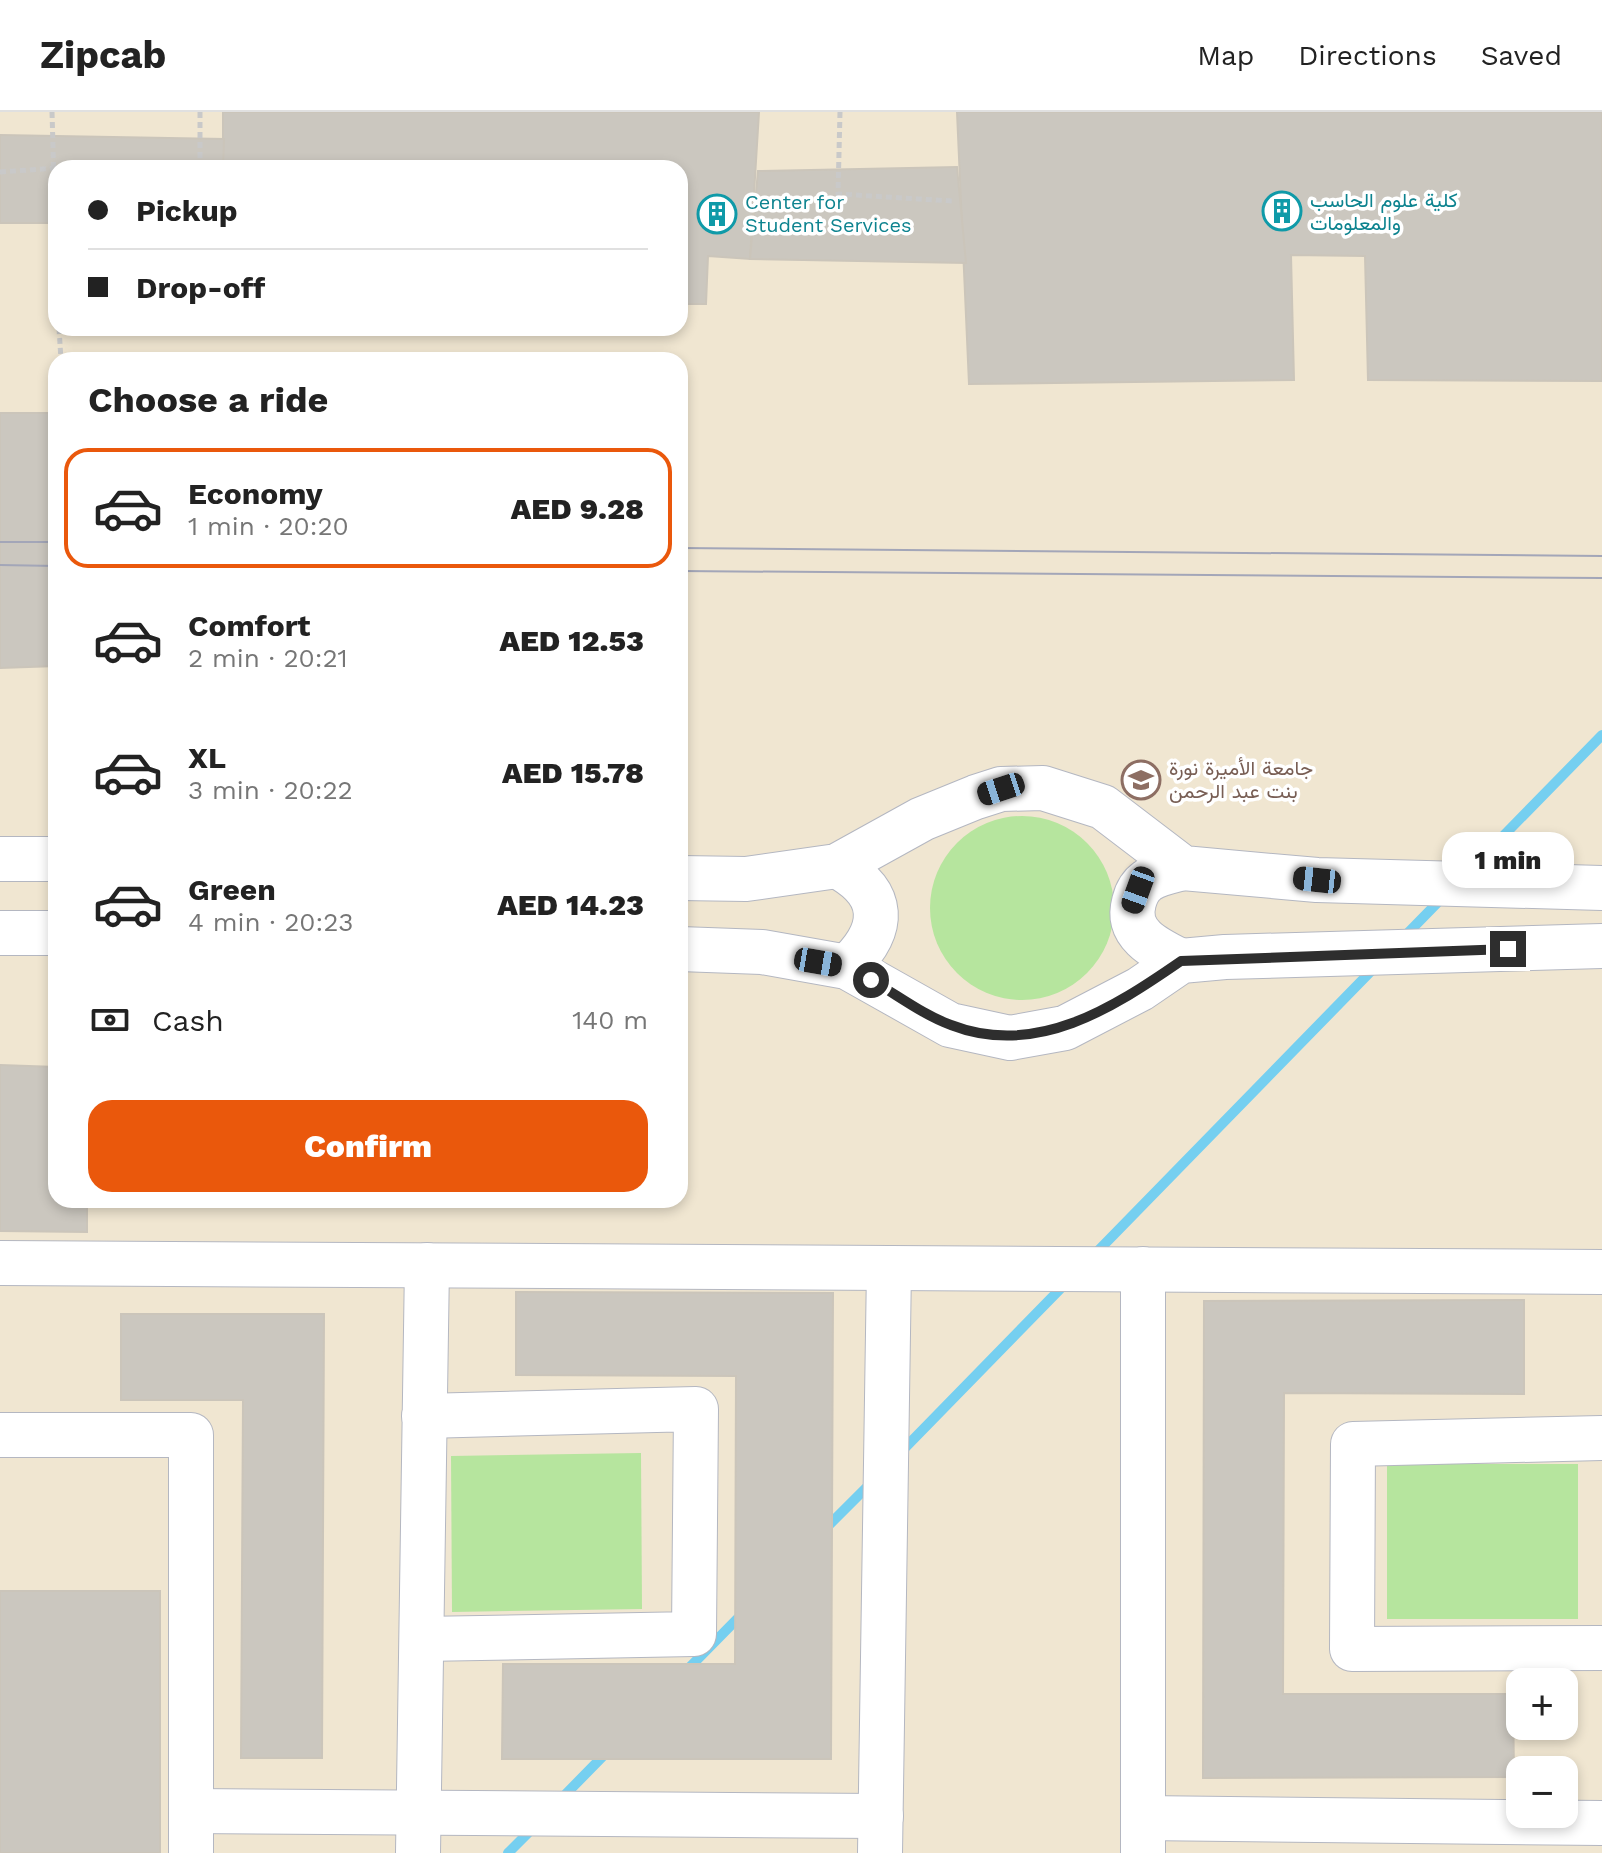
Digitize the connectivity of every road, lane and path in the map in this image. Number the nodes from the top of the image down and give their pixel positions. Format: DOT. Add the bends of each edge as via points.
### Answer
graph roads {
  1 [pos="52,112"];
  2 [pos="200,112"];
  3 [pos="840,112"];
  4 [pos="55,160"];
  5 [pos="200,160"];
  6 [pos="48,169"];
  7 [pos="0,172"];
  8 [pos="952,201"];
  9 [pos="0,859"];
  10 [pos="48,859"];
  11 [pos="837,866"];
  12 [pos="1183,868"];
  13 [pos="688,878"];
  14 [pos="1602,888"];
  15 [pos="0,933"];
  16 [pos="48,933"];
  17 [pos="1602,946"];
  18 [pos="688,949"];
  19 [pos="1181,961"];
  20 [pos="847,967"];
  21 [pos="0,1263"];
  22 [pos="427,1265"];
  23 [pos="889,1268"];
  24 [pos="1143,1269"];
  25 [pos="1602,1272"];
  26 [pos="424,1416"];
  27 [pos="0,1435"];
  28 [pos="1602,1438"];
  29 [pos="422,1639"];
  30 [pos="1602,1648"];
  31 [pos="1602,1823"];
  32 [pos="191,1832"];
  33 [pos="419,1832"];
  34 [pos="881,1834"];
  35 [pos="1143,1836"];
  1 -- 4 [label="path"];
  2 -- 5 [label="path"];
  3 -- 8 [label="path" via="838,194"];
  6 -- 7 [label="path"];
  9 -- 10 [label="street"];
  11 -- 12 [label="street" via="922,819 976,797 1001,789 1043,788 1103,807"];
  11 -- 13 [label="street" via="746,879"];
  11 -- 20 [label="street" via="861,879 874,897 875,926 865,950"];
  12 -- 14 [label="street" via="1317,880"];
  12 -- 19 [label="street" via="1148,879 1132,906 1139,934"];
  15 -- 16 [label="street"];
  17 -- 19 [label="street"];
  18 -- 20 [label="street" via="762,952"];
  19 -- 20 [label="street" via="1065,1028 1010,1038 950,1025"];
  21 -- 22 [label="street"];
  22 -- 23 [label="street"];
  22 -- 26 [label="street"];
  23 -- 24 [label="street"];
  23 -- 34 [label="street"];
  24 -- 25 [label="street"];
  24 -- 35 [label="street"];
  26 -- 29 [label="street"];
  26 -- 29 [label="street" via="696,1409 694,1634"];
  27 -- 32 [label="street" via="191,1435"];
  28 -- 30 [label="street" via="1353,1444 1352,1649"];
  29 -- 33 [label="street"];
  31 -- 35 [label="street"];
  32 -- 33 [label="street"];
  33 -- 34 [label="street"];
}
